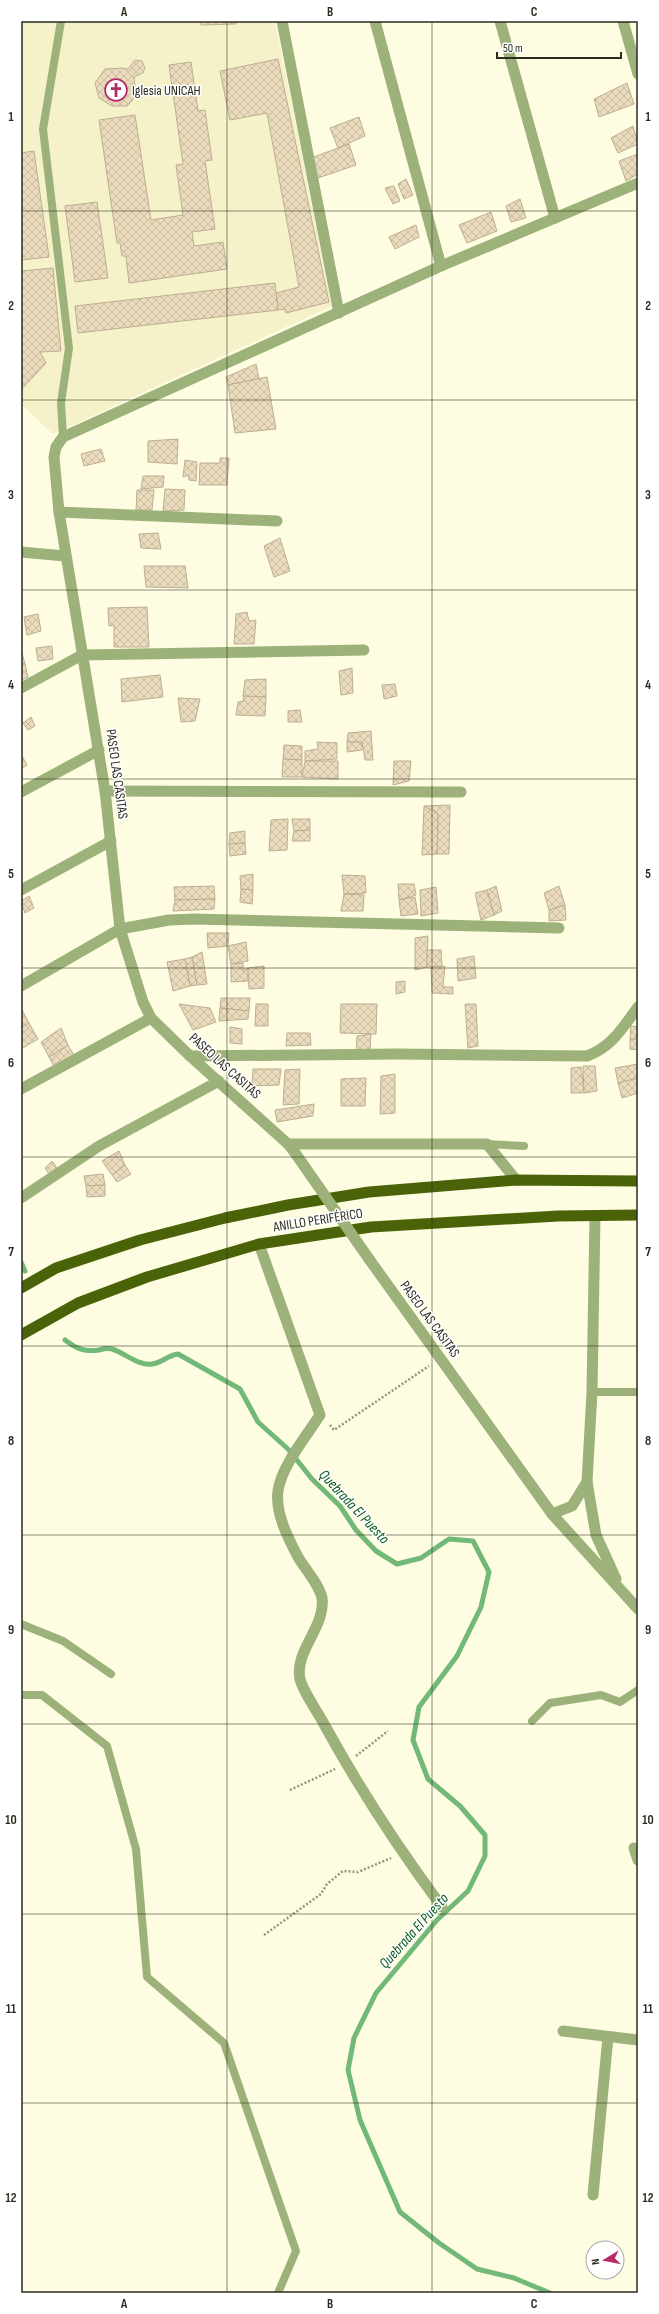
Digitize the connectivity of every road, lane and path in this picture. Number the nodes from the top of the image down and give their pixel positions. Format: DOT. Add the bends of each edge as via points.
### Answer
graph roads {
  1 [pos="61,21"];
  2 [pos="282,21"];
  3 [pos="375,21"];
  4 [pos="500,21"];
  5 [pos="623,21"];
  6 [pos="638,74"];
  7 [pos="638,183"];
  8 [pos="555,218"];
  9 [pos="441,266"];
  10 [pos="339,313"];
  11 [pos="63,437"];
  12 [pos="59,512"];
  13 [pos="277,520"];
  14 [pos="21,552"];
  15 [pos="66,556"];
  16 [pos="364,650"];
  17 [pos="82,656"];
  18 [pos="21,688"];
  19 [pos="99,750"];
  20 [pos="105,791"];
  21 [pos="21,792"];
  22 [pos="461,792"];
  23 [pos="112,841"];
  24 [pos="21,890"];
  25 [pos="559,928"];
  26 [pos="120,929"];
  27 [pos="21,986"];
  28 [pos="638,1007"];
  29 [pos="151,1018"];
  30 [pos="190,1056"];
  31 [pos="219,1081"];
  32 [pos="21,1088"];
  33 [pos="487,1144"];
  34 [pos="524,1146"];
  35 [pos="290,1147"];
  36 [pos="516,1180"];
  37 [pos="638,1181"];
  38 [pos="21,1198"];
  39 [pos="638,1215"];
  40 [pos="595,1216"];
  41 [pos="259,1244"];
  42 [pos="21,1288"];
  43 [pos="21,1335"];
  44 [pos="441,1358"];
  45 [pos="592,1392"];
  46 [pos="638,1392"];
  47 [pos="320,1415"];
  48 [pos="587,1482"];
  49 [pos="552,1514"];
  50 [pos="621,1591"];
  51 [pos="638,1609"];
  52 [pos="21,1624"];
  53 [pos="111,1674"];
  54 [pos="638,1690"];
  55 [pos="21,1695"];
  56 [pos="532,1721"];
  57 [pos="634,1848"];
  58 [pos="402,1853"];
  59 [pos="638,1860"];
  60 [pos="442,1907"];
  61 [pos="264,1935"];
  62 [pos="563,2031"];
  63 [pos="608,2037"];
  64 [pos="638,2040"];
  65 [pos="593,2196"];
  66 [pos="278,2293"];
  1 -- 11 [label="lane" via="43,130 69,348 61,403"];
  2 -- 10 [label="street"];
  3 -- 9 [label="street"];
  4 -- 8 [label="street"];
  5 -- 6 [label="street"];
  7 -- 8 [label="street"];
  8 -- 9 [label="street"];
  9 -- 10 [label="street"];
  10 -- 11 [label="street"];
  11 -- 12 [label="street, PASEO LAS CASITAS" via="56,447 54,457"];
  12 -- 13 [label="street"];
  12 -- 15 [label="street, PASEO LAS CASITAS"];
  14 -- 15 [label="street"];
  15 -- 17 [label="street, PASEO LAS CASITAS"];
  16 -- 17 [label="street"];
  17 -- 18 [label="street"];
  17 -- 19 [label="street, PASEO LAS CASITAS"];
  19 -- 20 [label="street, PASEO LAS CASITAS"];
  19 -- 21 [label="street"];
  20 -- 22 [label="street"];
  20 -- 23 [label="street, PASEO LAS CASITAS"];
  23 -- 24 [label="street"];
  23 -- 26 [label="street, PASEO LAS CASITAS"];
  25 -- 26 [label="street" via="194,918"];
  26 -- 27 [label="street"];
  26 -- 29 [label="street, PASEO LAS CASITAS" via="143,1002"];
  28 -- 30 [label="street" via="610,1044 587,1056"];
  29 -- 30 [label="street, PASEO LAS CASITAS"];
  29 -- 32 [label="street"];
  30 -- 31 [label="street, PASEO LAS CASITAS"];
  31 -- 35 [label="street, PASEO LAS CASITAS"];
  31 -- 38 [label="street" via="99,1146"];
  33 -- 34 [label="lane"];
  33 -- 35 [label="street"];
  33 -- 36 [label="street"];
  35 -- 44 [label="street, PASEO LAS CASITAS, bridge"];
  36 -- 37 [label="highway, ANILLO PERIFÉRICO"];
  36 -- 42 [label="highway, ANILLO PERIFÉRICO" via="369,1192 224,1218 140,1240 56,1268"];
  39 -- 40 [label="highway, ANILLO PERIFÉRICO"];
  40 -- 41 [label="highway, ANILLO PERIFÉRICO" via="371,1227"];
  40 -- 45 [label="street"];
  41 -- 43 [label="highway, ANILLO PERIFÉRICO" via="147,1277 78,1303"];
  41 -- 47 [label="street"];
  44 -- 47 [label="path" via="334,1430"];
  44 -- 49 [label="street, PASEO LAS CASITAS"];
  45 -- 46 [label="lane"];
  45 -- 48 [label="street"];
  47 -- 58 [label="street" via="281,1479 278,1492 282,1521 290,1542 322,1598 317,1625 302,1661 300,1681 346,1764"];
  48 -- 49 [label="street" via="572,1506"];
  48 -- 50 [label="street" via="596,1535"];
  49 -- 50 [label="street, PASEO LAS CASITAS"];
  50 -- 51 [label="street, PASEO LAS CASITAS"];
  52 -- 53 [label="lane" via="63,1641"];
  54 -- 56 [label="lane" via="620,1702 601,1695 550,1704"];
  55 -- 66 [label="lane" via="42,1695 107,1746 136,1849 147,1977 224,2042 296,2251"];
  57 -- 59 [label="street"];
  58 -- 60 [label="street"];
  58 -- 61 [label="path" via="358,1872 343,1871 326,1884 321,1894"];
  62 -- 63 [label="street"];
  63 -- 64 [label="street"];
  63 -- 65 [label="street"];
}
